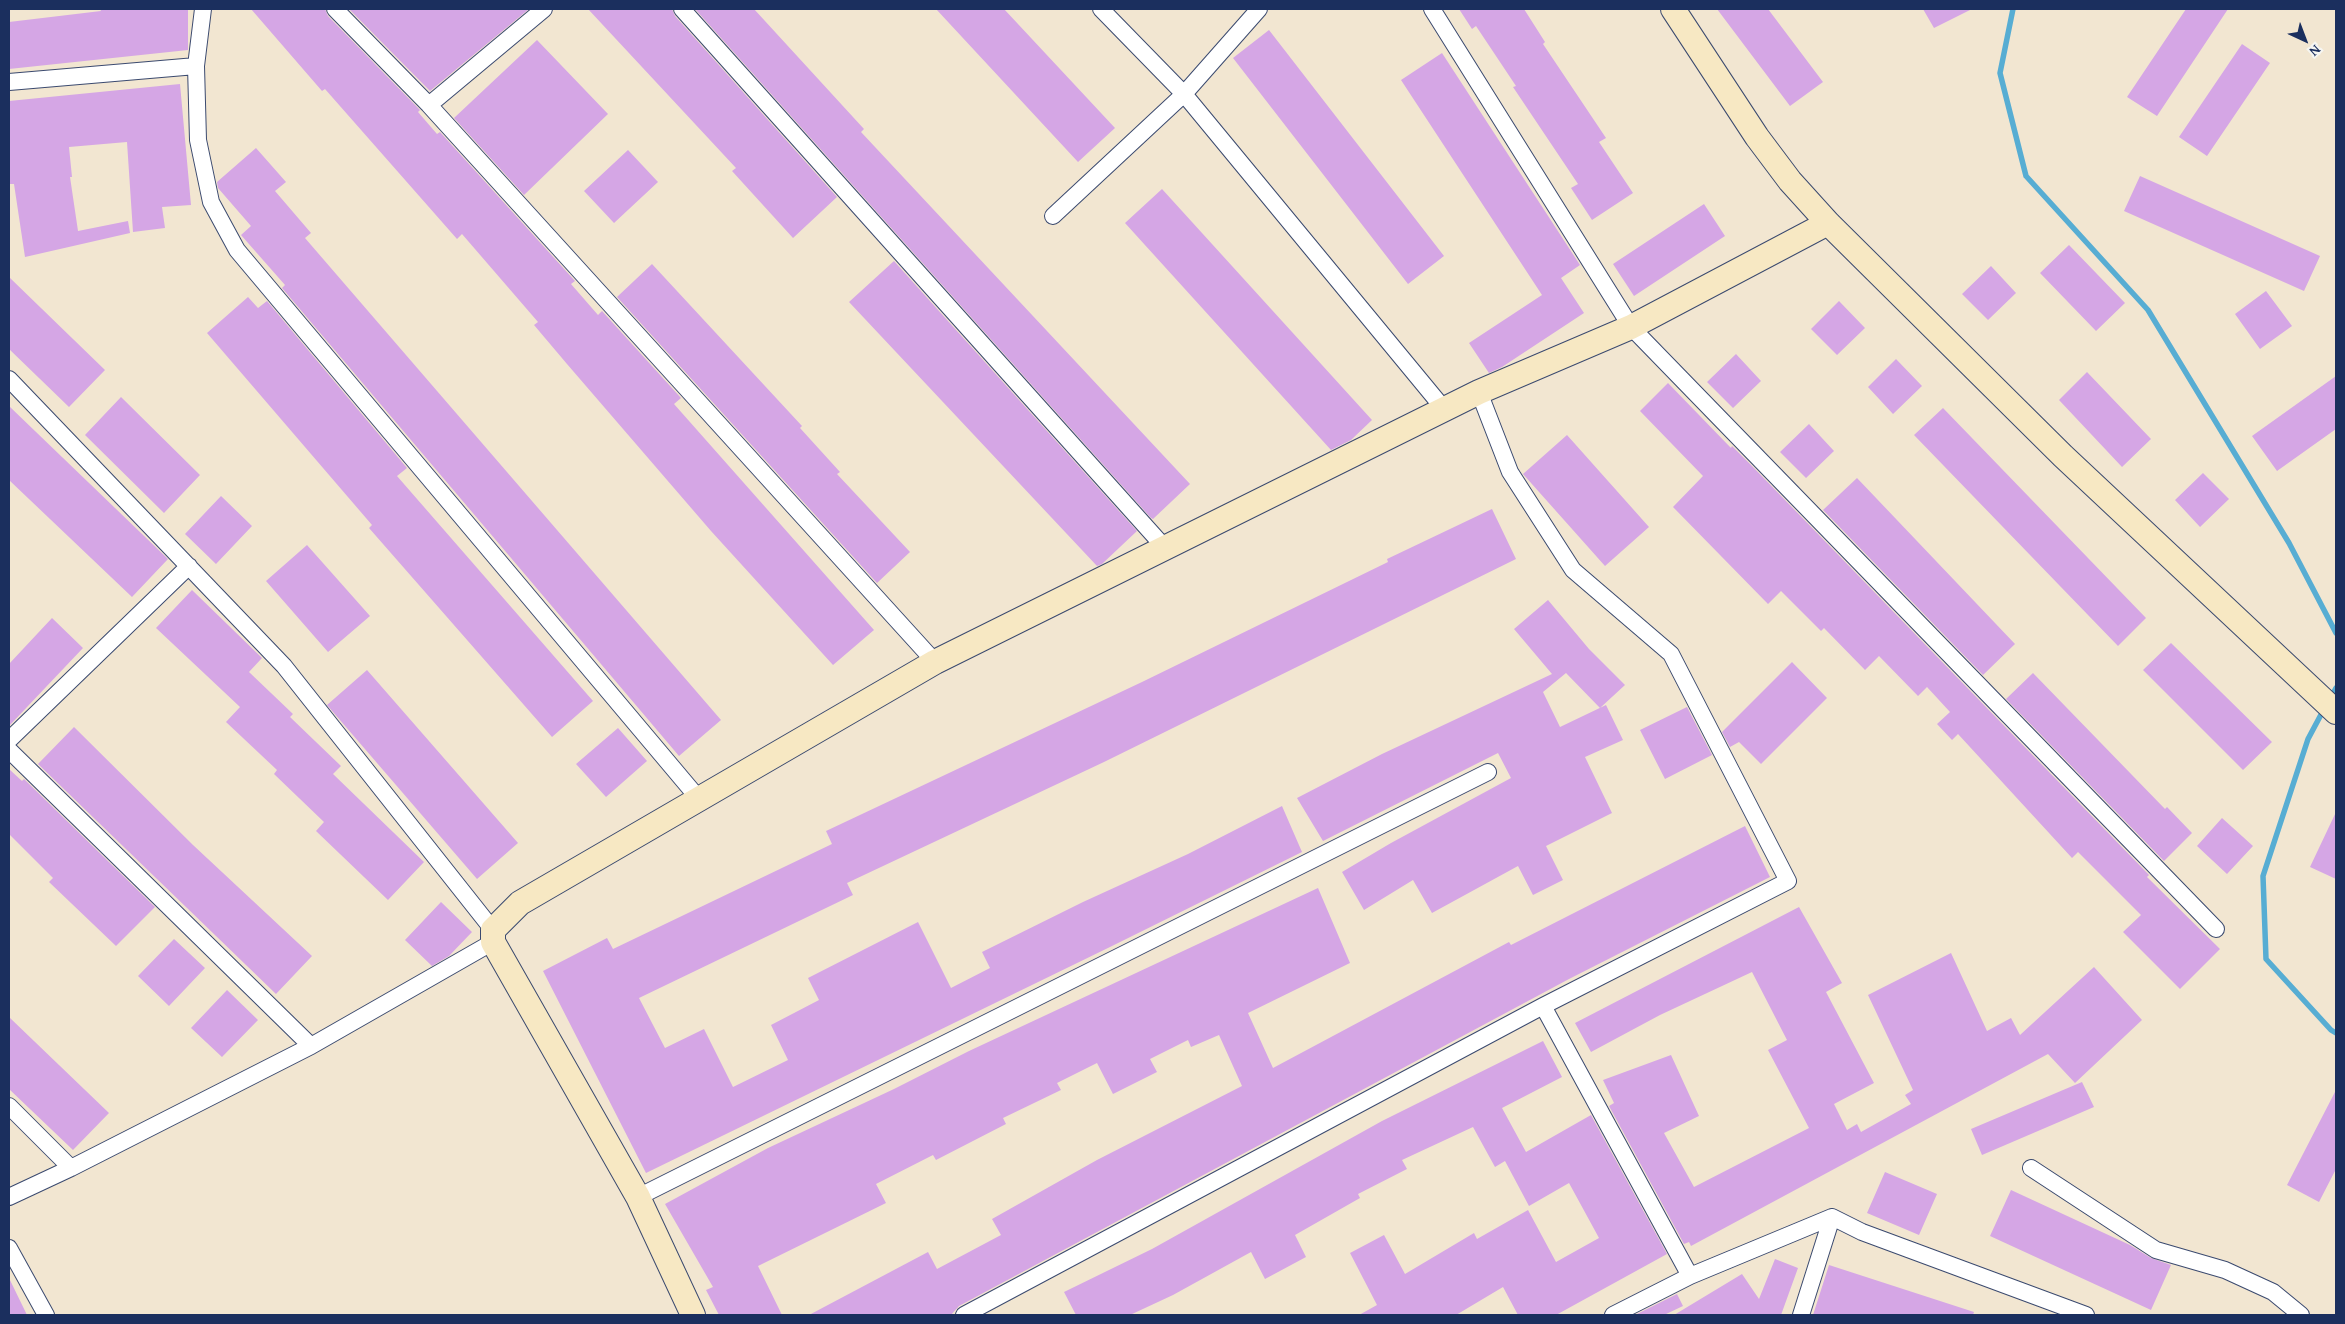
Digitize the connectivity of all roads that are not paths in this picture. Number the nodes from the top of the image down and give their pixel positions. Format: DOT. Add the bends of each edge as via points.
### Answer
graph roads {
  1 [pos="203,9"];
  2 [pos="335,9"];
  3 [pos="544,9"];
  4 [pos="682,9"];
  5 [pos="1101,9"];
  6 [pos="1258,9"];
  7 [pos="1432,9"];
  8 [pos="1673,9"];
  9 [pos="196,66"];
  10 [pos="9,82"];
  11 [pos="1184,94"];
  12 [pos="429,104"];
  13 [pos="1054,216"];
  14 [pos="1828,222"];
  15 [pos="1631,327"];
  16 [pos="9,379"];
  17 [pos="1479,392"];
  18 [pos="1444,409"];
  19 [pos="1166,549"];
  20 [pos="189,566"];
  21 [pos="935,662"];
  22 [pos="2336,712"];
  23 [pos="9,740"];
  24 [pos="9,750"];
  25 [pos="1488,772"];
  26 [pos="698,798"];
  27 [pos="2216,929"];
  28 [pos="493,936"];
  29 [pos="1543,1006"];
  30 [pos="312,1046"];
  31 [pos="9,1106"];
  32 [pos="71,1168"];
  33 [pos="2031,1168"];
  34 [pos="9,1197"];
  35 [pos="638,1197"];
  36 [pos="1832,1217"];
  37 [pos="9,1248"];
  38 [pos="1690,1276"];
  39 [pos="46,1315"];
  40 [pos="693,1315"];
  41 [pos="964,1315"];
  42 [pos="1613,1315"];
  43 [pos="1801,1315"];
  44 [pos="2086,1315"];
  45 [pos="2301,1315"];
  1 -- 9 [label="street"];
  2 -- 12 [label="street"];
  3 -- 12 [label="street"];
  4 -- 19 [label="street"];
  5 -- 11 [label="street"];
  6 -- 11 [label="street"];
  7 -- 15 [label="street"];
  8 -- 14 [label="street" via="1757,137"];
  9 -- 10 [label="street"];
  9 -- 26 [label="street" via="198,140 211,202 237,250"];
  11 -- 13 [label="street"];
  11 -- 18 [label="street"];
  12 -- 21 [label="street"];
  14 -- 15 [label="street"];
  14 -- 22 [label="street" via="2063,456"];
  15 -- 17 [label="street"];
  15 -- 27 [label="street"];
  16 -- 20 [label="street"];
  17 -- 18 [label="street"];
  17 -- 29 [label="street" via="1510,472 1573,570 1671,654 1788,881"];
  18 -- 19 [label="street"];
  19 -- 21 [label="street"];
  20 -- 23 [label="street"];
  20 -- 28 [label="street" via="284,666"];
  21 -- 26 [label="street"];
  24 -- 30 [label="street"];
  25 -- 35 [label="street"];
  26 -- 28 [label="street" via="520,903"];
  28 -- 30 [label="street"];
  28 -- 35 [label="street"];
  29 -- 38 [label="street"];
  29 -- 41 [label="street"];
  30 -- 32 [label="street"];
  31 -- 32 [label="street"];
  32 -- 34 [label="street"];
  33 -- 45 [label="street" via="2156,1250 2225,1270 2273,1292"];
  35 -- 40 [label="street"];
  36 -- 38 [label="street"];
  36 -- 43 [label="street"];
  36 -- 44 [label="street" via="1862,1232"];
  37 -- 39 [label="street"];
  38 -- 42 [label="street"];
}
